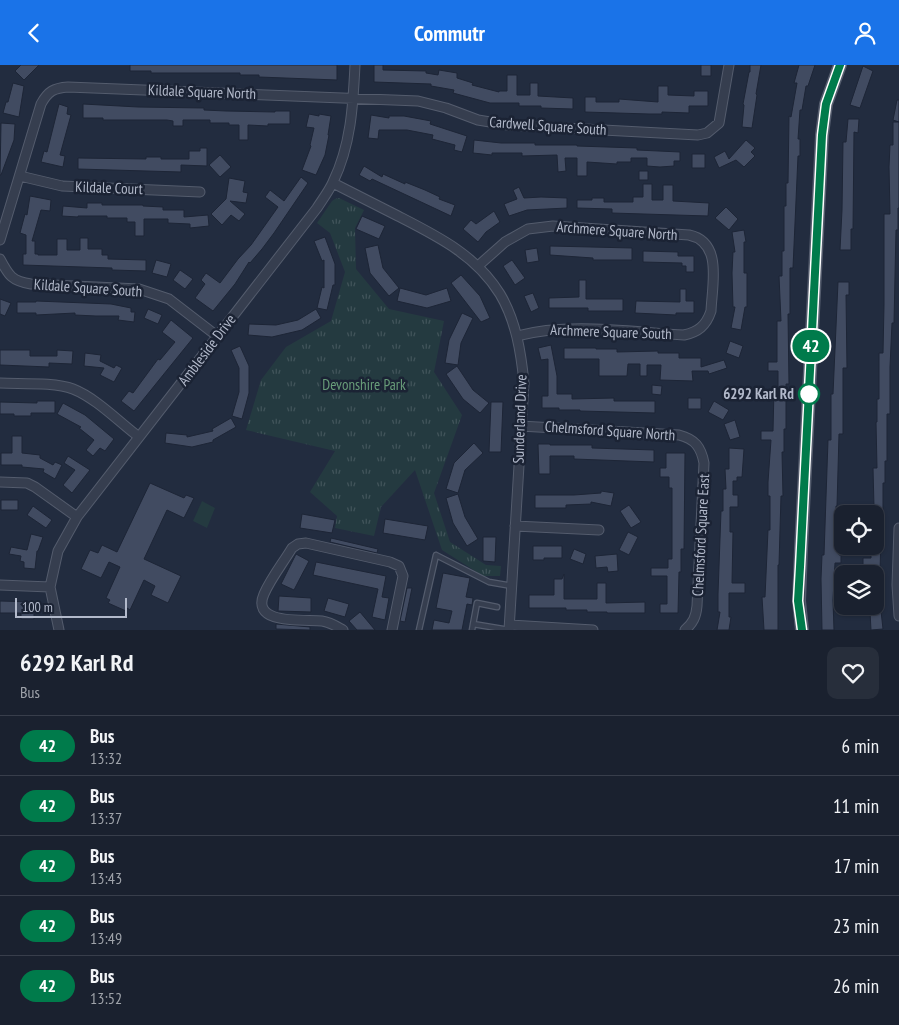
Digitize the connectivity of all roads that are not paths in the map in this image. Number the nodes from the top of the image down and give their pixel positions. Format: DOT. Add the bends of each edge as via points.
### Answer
graph roads {
  1 [pos="355,65"];
  2 [pos="729,65"];
  3 [pos="840,65"];
  4 [pos="354,98"];
  5 [pos="20,176"];
  6 [pos="333,183"];
  7 [pos="200,192"];
  8 [pos="0,240"];
  9 [pos="0,259"];
  10 [pos="478,266"];
  11 [pos="704,326"];
  12 [pos="217,336"];
  13 [pos="517,336"];
  14 [pos="0,383"];
  15 [pos="520,426"];
  16 [pos="139,437"];
  17 [pos="698,443"];
  18 [pos="0,483"];
  19 [pos="77,517"];
  20 [pos="515,526"];
  21 [pos="899,528"];
  22 [pos="600,529"];
  23 [pos="0,585"];
  24 [pos="512,586"];
  25 [pos="50,587"];
  26 [pos="497,607"];
  27 [pos="899,616"];
  28 [pos="473,624"];
  29 [pos="509,628"];
  30 [pos="687,628"];
  31 [pos="59,630"];
  32 [pos="343,630"];
  33 [pos="392,630"];
  34 [pos="419,630"];
  35 [pos="472,630"];
  36 [pos="592,630"];
  37 [pos="802,630"];
  1 -- 4 [label="street, Ambleside Drive"];
  2 -- 4 [label="street, Cardwell Square South" via="721,117 714,128 698,135 508,125 478,120 418,101"];
  3 -- 37 [label="street" via="826,104 822,135 798,601"];
  4 -- 5 [label="street, Kildale Square North" via="68,87 50,91 41,103"];
  4 -- 6 [label="street, Ambleside Drive" via="344,154"];
  5 -- 7 [label="street, Kildale Court" via="62,186"];
  5 -- 8 [label="street"];
  6 -- 10 [label="street, Sunderland Drive" via="428,231"];
  6 -- 12 [label="street, Ambleside Drive"];
  9 -- 12 [label="street, Kildale Square South" via="8,275 31,285 139,289 169,299"];
  10 -- 11 [label="street, Archmere Square North" via="505,242 528,229 553,226 698,237 706,243 713,261 711,311"];
  10 -- 13 [label="street, Sunderland Drive" via="500,295"];
  11 -- 13 [label="street, Archmere Square South" via="695,333 684,335 565,328"];
  12 -- 16 [label="street, Ambleside Drive"];
  13 -- 15 [label="street, Sunderland Drive" via="524,383"];
  14 -- 16 [label="street" via="72,389"];
  15 -- 17 [label="street, Chelmsford Square North" via="679,435"];
  15 -- 20 [label="street, Sunderland Drive"];
  16 -- 19 [label="street, Ambleside Drive"];
  17 -- 30 [label="street, Chelmsford Square East" via="704,463 697,606 696,617"];
  18 -- 19 [label="street" via="27,483"];
  19 -- 25 [label="street, Ambleside Drive" via="58,551"];
  20 -- 22 [label="street"];
  20 -- 24 [label="street, Sunderland Drive"];
  21 -- 27 [label="street" via="896,585"];
  23 -- 25 [label="street"];
  24 -- 29 [label="street, Sunderland Drive"];
  24 -- 34 [label="lane" via="490,582 436,555"];
  25 -- 31 [label="street, Ambleside Drive"];
  26 -- 28 [label="lane" via="477,603"];
  28 -- 29 [label="lane"];
  28 -- 35 [label="lane"];
  29 -- 36 [label="street"];
  32 -- 33 [label="street" via="323,621 276,619 262,605 264,594 298,543 399,566 403,576"];
}
